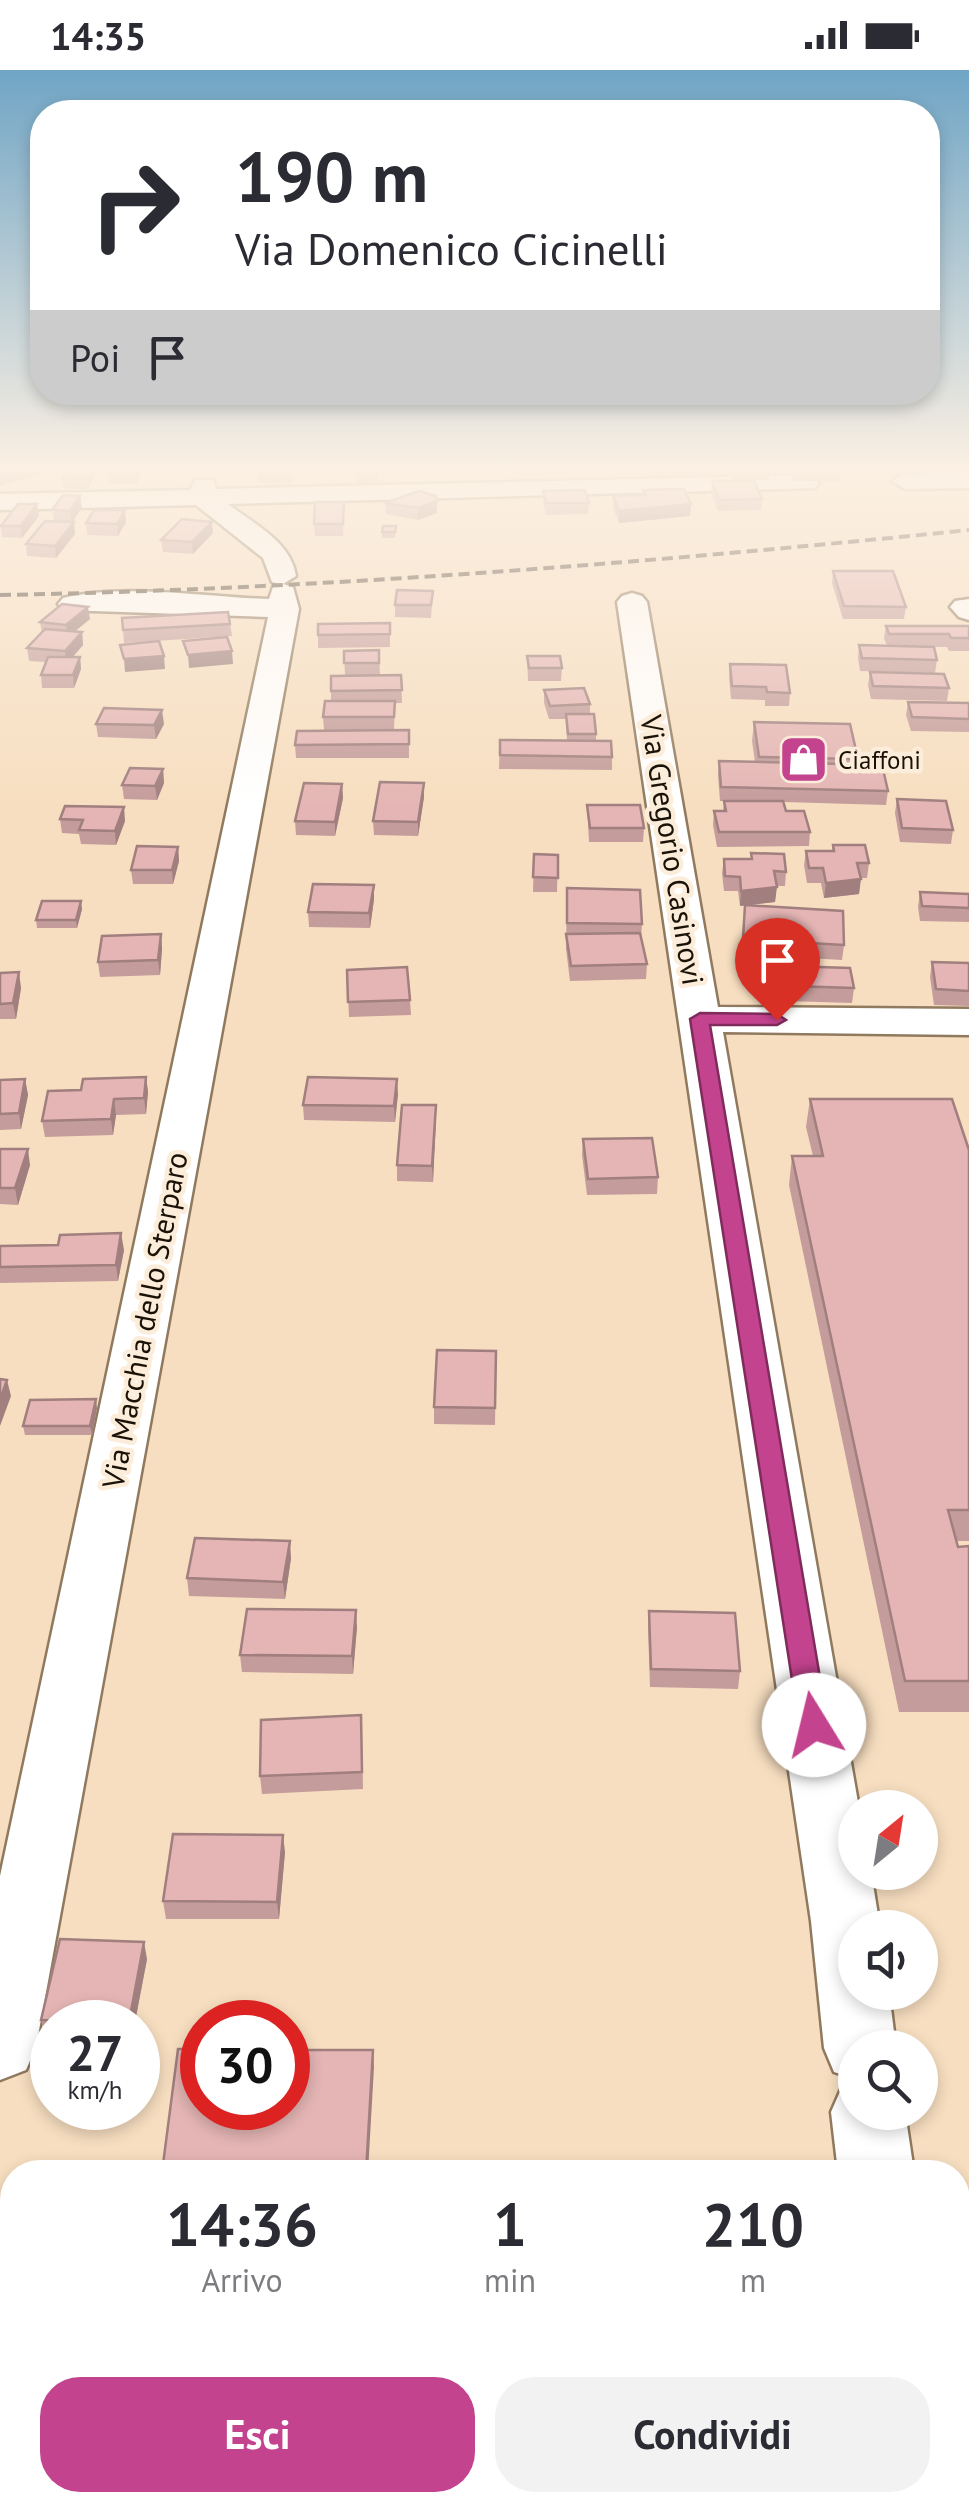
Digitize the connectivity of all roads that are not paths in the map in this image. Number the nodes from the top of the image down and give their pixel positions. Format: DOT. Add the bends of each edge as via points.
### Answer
graph roads {
  1 [pos="282,580"];
  2 [pos="283,593"];
  3 [pos="632,602"];
  4 [pos="73,604"];
  5 [pos="700,1019"];
  6 [pos="969,1022"];
  7 [pos="858,2030"];
  8 [pos="0,2047"];
  9 [pos="870,2130"];
  10 [pos="874,2160"];
  1 -- 2 [label="street"];
  2 -- 4 [label="street"];
  2 -- 8 [label="street, Via Macchia dello Sterparo"];
  3 -- 5 [label="street, Via Gregorio Casinovi"];
  5 -- 6 [label="street"];
  5 -- 7 [label="street, Via Gregorio Casinovi"];
  9 -- 10 [label="street"];
}
